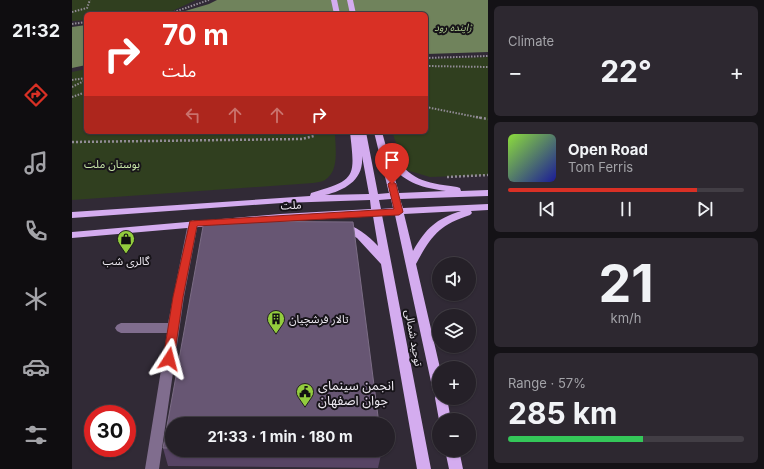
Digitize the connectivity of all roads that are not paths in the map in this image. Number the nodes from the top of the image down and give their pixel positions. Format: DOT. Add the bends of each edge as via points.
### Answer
graph roads {
  1 [pos="334,0"];
  2 [pos="350,0"];
  3 [pos="337,12"];
  4 [pos="353,12"];
  5 [pos="354,134"];
  6 [pos="362,134"];
  7 [pos="378,134"];
  8 [pos="381,144"];
  9 [pos="488,193"];
  10 [pos="477,194"];
  11 [pos="395,197"];
  12 [pos="374,198"];
  13 [pos="282,200"];
  14 [pos="487,207"];
  15 [pos="399,212"];
  16 [pos="377,213"];
  17 [pos="72,215"];
  18 [pos="280,217"];
  19 [pos="193,223"];
  20 [pos="72,235"];
  21 [pos="411,263"];
  22 [pos="387,264"];
  23 [pos="121,328"];
  24 [pos="174,328"];
  25 [pos="432,361"];
  26 [pos="453,457"];
  27 [pos="152,469"];
  28 [pos="424,469"];
  29 [pos="456,469"];
  1 -- 3 [label="main road"];
  2 -- 4 [label="main road"];
  5 -- 13 [label="main road" via="357,162 356,170 349,181 323,194"];
  6 -- 12 [label="main road, توحید شمالی"];
  7 -- 8 [label="main road, توحید شمالی"];
  8 -- 10 [label="main road" via="396,167 414,182"];
  8 -- 11 [label="main road, توحید شمالی"];
  9 -- 10 [label="main road, ملت"];
  10 -- 11 [label="main road, ملت"];
  11 -- 12 [label="main road, ملت"];
  11 -- 15 [label="main road, توحید شمالی"];
  12 -- 13 [label="main road, ملت"];
  12 -- 16 [label="main road, توحید شمالی"];
  13 -- 17 [label="main road, ملت"];
  14 -- 15 [label="main road, ملت"];
  14 -- 21 [label="main road" via="450,218 434,227"];
  15 -- 16 [label="main road, ملت"];
  15 -- 21 [label="main road, توحید شمالی"];
  16 -- 18 [label="main road, ملت"];
  16 -- 22 [label="main road, توحید شمالی"];
  18 -- 19 [label="main road, ملت"];
  18 -- 22 [label="main road" via="337,224 353,229 366,238"];
  19 -- 20 [label="main road, ملت"];
  19 -- 24 [label="street"];
  21 -- 25 [label="main road, توحید شمالی"];
  22 -- 28 [label="main road, توحید شمالی"];
  23 -- 24 [label="street"];
  24 -- 27 [label="street"];
  26 -- 29 [label="main road"];
}
